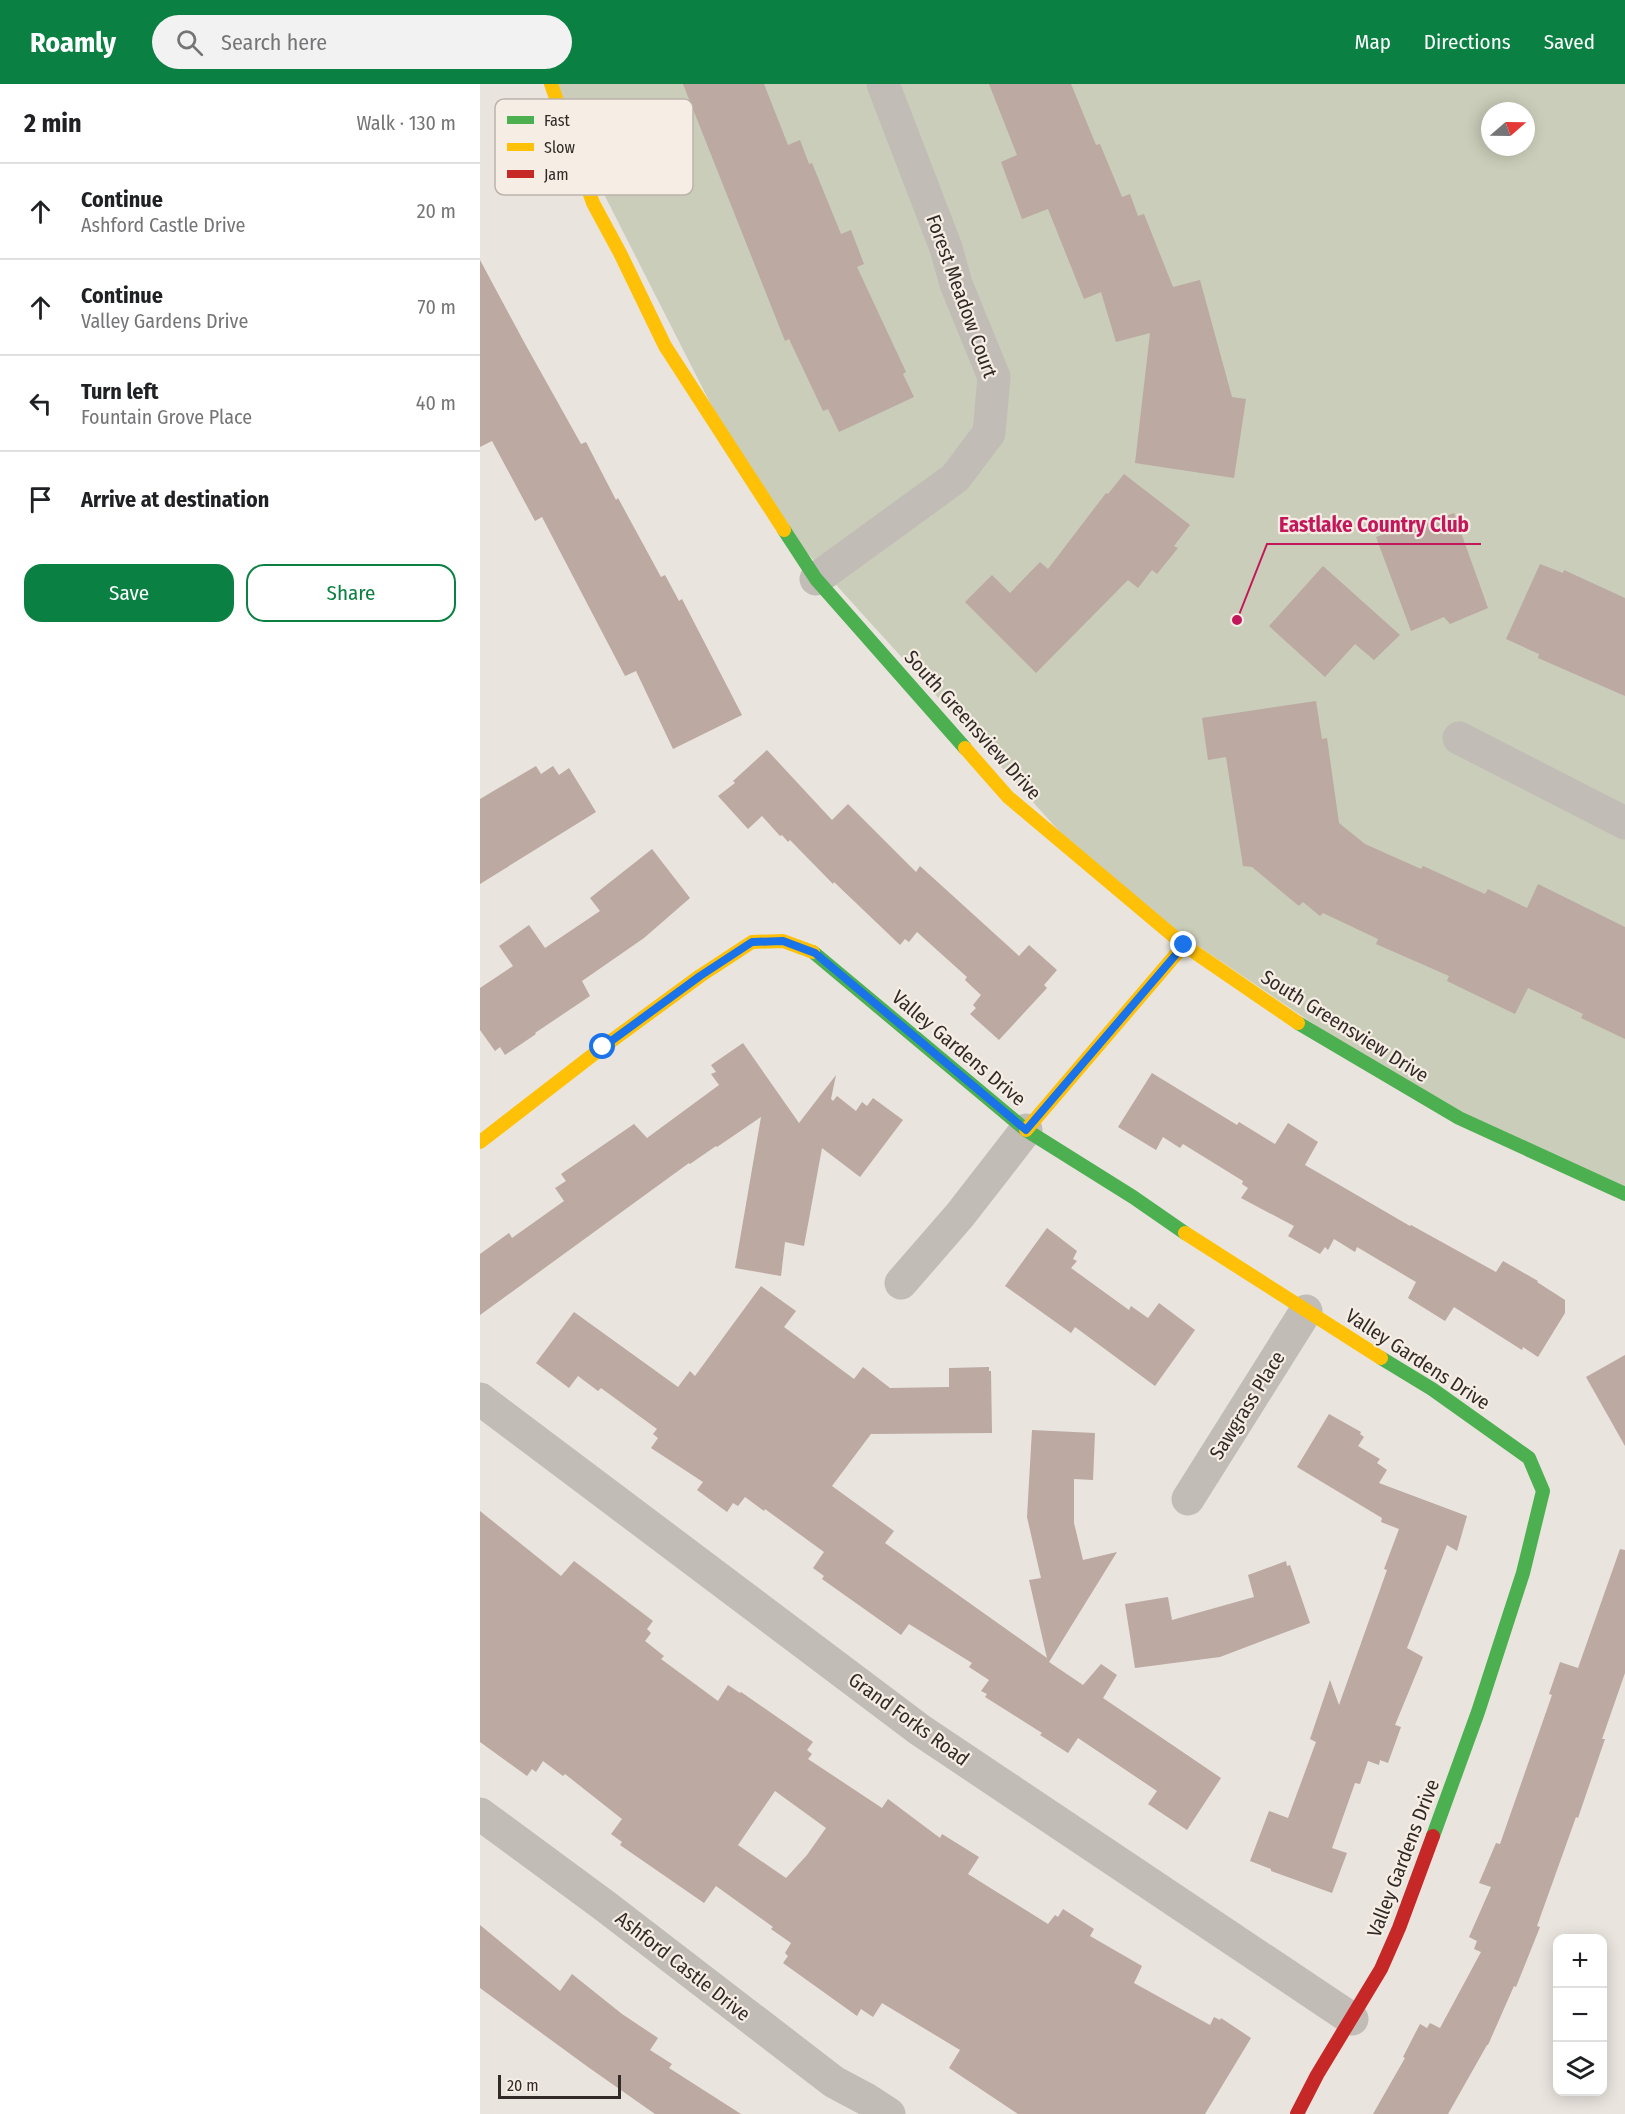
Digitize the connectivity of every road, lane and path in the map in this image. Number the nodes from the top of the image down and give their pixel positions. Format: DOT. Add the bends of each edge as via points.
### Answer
graph roads {
  1 [pos="551,84"];
  2 [pos="883,84"];
  3 [pos="556,99"];
  4 [pos="590,195"];
  5 [pos="816,579"];
  6 [pos="1459,738"];
  7 [pos="1625,823"];
  8 [pos="1184,945"];
  9 [pos="1026,1130"];
  10 [pos="480,1142"];
  11 [pos="1625,1194"];
  12 [pos="900,1283"];
  13 [pos="1306,1311"];
  14 [pos="480,1399"];
  15 [pos="1188,1499"];
  16 [pos="480,1814"];
  17 [pos="1352,2019"];
  18 [pos="889,2114"];
  19 [pos="1297,2114"];
  1 -- 3 [label="street, South Greensview Drive"];
  2 -- 5 [label="street, Forest Meadow Court" via="994,377 989,433 955,478"];
  4 -- 5 [label="street, South Greensview Drive" via="665,346"];
  5 -- 8 [label="street, South Greensview Drive" via="1008,797"];
  6 -- 7 [label="street"];
  8 -- 9 [label="street"];
  8 -- 11 [label="street, South Greensview Drive" via="1313,1034 1458,1118"];
  9 -- 10 [label="street, Valley Gardens Drive" via="815,953 783,941 752,942 700,976"];
  9 -- 12 [label="street" via="960,1215"];
  9 -- 13 [label="street, Valley Gardens Drive"];
  13 -- 15 [label="street, Sawgrass Place"];
  13 -- 17 [label="street, Valley Gardens Drive" via="1432,1389 1529,1458 1543,1491 1523,1573 1448,1796 1399,1928"];
  14 -- 17 [label="street, Grand Forks Road" via="920,1730"];
  16 -- 18 [label="street, Ashford Castle Drive" via="834,2082"];
  17 -- 19 [label="street, Valley Gardens Drive"];
}
